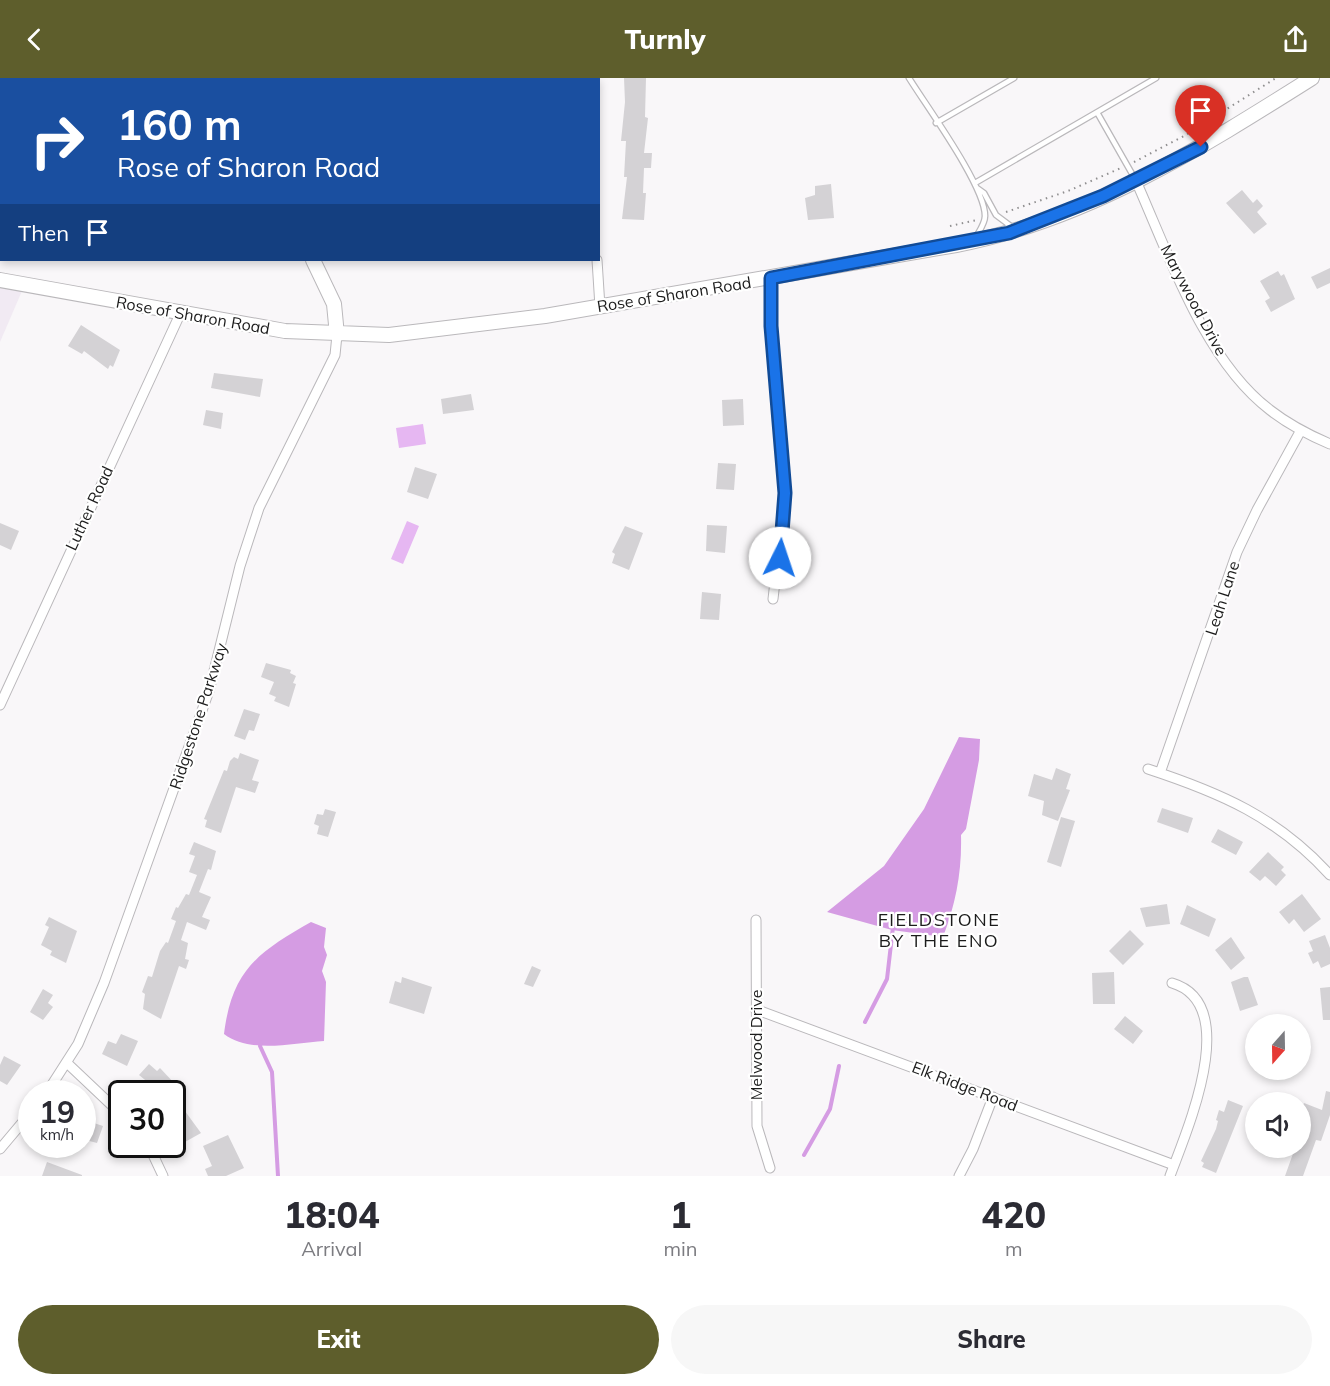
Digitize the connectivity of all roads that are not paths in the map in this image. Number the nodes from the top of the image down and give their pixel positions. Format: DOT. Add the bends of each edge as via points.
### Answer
graph roads {
  1 [pos="909,78"];
  2 [pos="1014,78"];
  3 [pos="1156,78"];
  4 [pos="1312,78"];
  5 [pos="1098,114"];
  6 [pos="936,123"];
  7 [pos="1136,181"];
  8 [pos="976,185"];
  9 [pos="1016,230"];
  10 [pos="973,242"];
  11 [pos="313,261"];
  12 [pos="597,261"];
  13 [pos="771,278"];
  14 [pos="0,280"];
  15 [pos="600,307"];
  16 [pos="181,312"];
  17 [pos="337,335"];
  18 [pos="1301,430"];
  19 [pos="1330,444"];
  20 [pos="774,599"];
  21 [pos="0,705"];
  22 [pos="1149,770"];
  23 [pos="1160,773"];
  24 [pos="1330,875"];
  25 [pos="756,920"];
  26 [pos="1172,983"];
  27 [pos="755,1009"];
  28 [pos="67,1063"];
  29 [pos="55,1080"];
  30 [pos="993,1097"];
  31 [pos="108,1102"];
  32 [pos="18,1128"];
  33 [pos="0,1149"];
  34 [pos="155,1158"];
  35 [pos="1174,1165"];
  36 [pos="770,1168"];
  37 [pos="163,1176"];
  38 [pos="959,1176"];
  39 [pos="1170,1176"];
  1 -- 6 [label="lane"];
  2 -- 6 [label="lane"];
  3 -- 5 [label="lane"];
  4 -- 7 [label="street, Rose of Sharon Road" via="1215,139"];
  5 -- 7 [label="lane"];
  5 -- 8 [label="lane"];
  6 -- 8 [label="lane"];
  7 -- 9 [label="street, Rose of Sharon Road" via="1066,213"];
  7 -- 18 [label="street, Marywood Drive" via="1181,283 1215,346 1260,402"];
  8 -- 9 [label="lane" via="996,215"];
  8 -- 10 [label="lane" via="986,213"];
  9 -- 10 [label="street, Rose of Sharon Road"];
  10 -- 13 [label="street, Rose of Sharon Road"];
  11 -- 17 [label="street" via="334,304"];
  12 -- 15 [label="street"];
  13 -- 15 [label="street, Rose of Sharon Road"];
  13 -- 20 [label="street" via="771,326 785,493"];
  14 -- 16 [label="street, Rose of Sharon Road"];
  15 -- 17 [label="street, Rose of Sharon Road" via="421,333"];
  16 -- 17 [label="street, Rose of Sharon Road" via="285,331"];
  16 -- 21 [label="street, Luther Road"];
  17 -- 28 [label="street, Ridgestone Parkway" via="335,355 255,518 209,691 96,1004"];
  18 -- 19 [label="street, Marywood Drive"];
  18 -- 23 [label="street, Leah Lane" via="1237,552"];
  22 -- 23 [label="street"];
  23 -- 24 [label="street" via="1263,816 1302,846"];
  25 -- 27 [label="street, Melwood Drive"];
  26 -- 35 [label="street" via="1181,986 1198,1003 1208,1031 1195,1107"];
  27 -- 30 [label="street, Elk Ridge Road"];
  27 -- 36 [label="street, Melwood Drive" via="757,1126"];
  28 -- 29 [label="street, Ridgestone Parkway"];
  28 -- 31 [label="street"];
  30 -- 35 [label="street, Elk Ridge Road"];
  30 -- 38 [label="street" via="974,1149"];
  32 -- 33 [label="street"];
  34 -- 37 [label="street"];
  35 -- 39 [label="street"];
}
